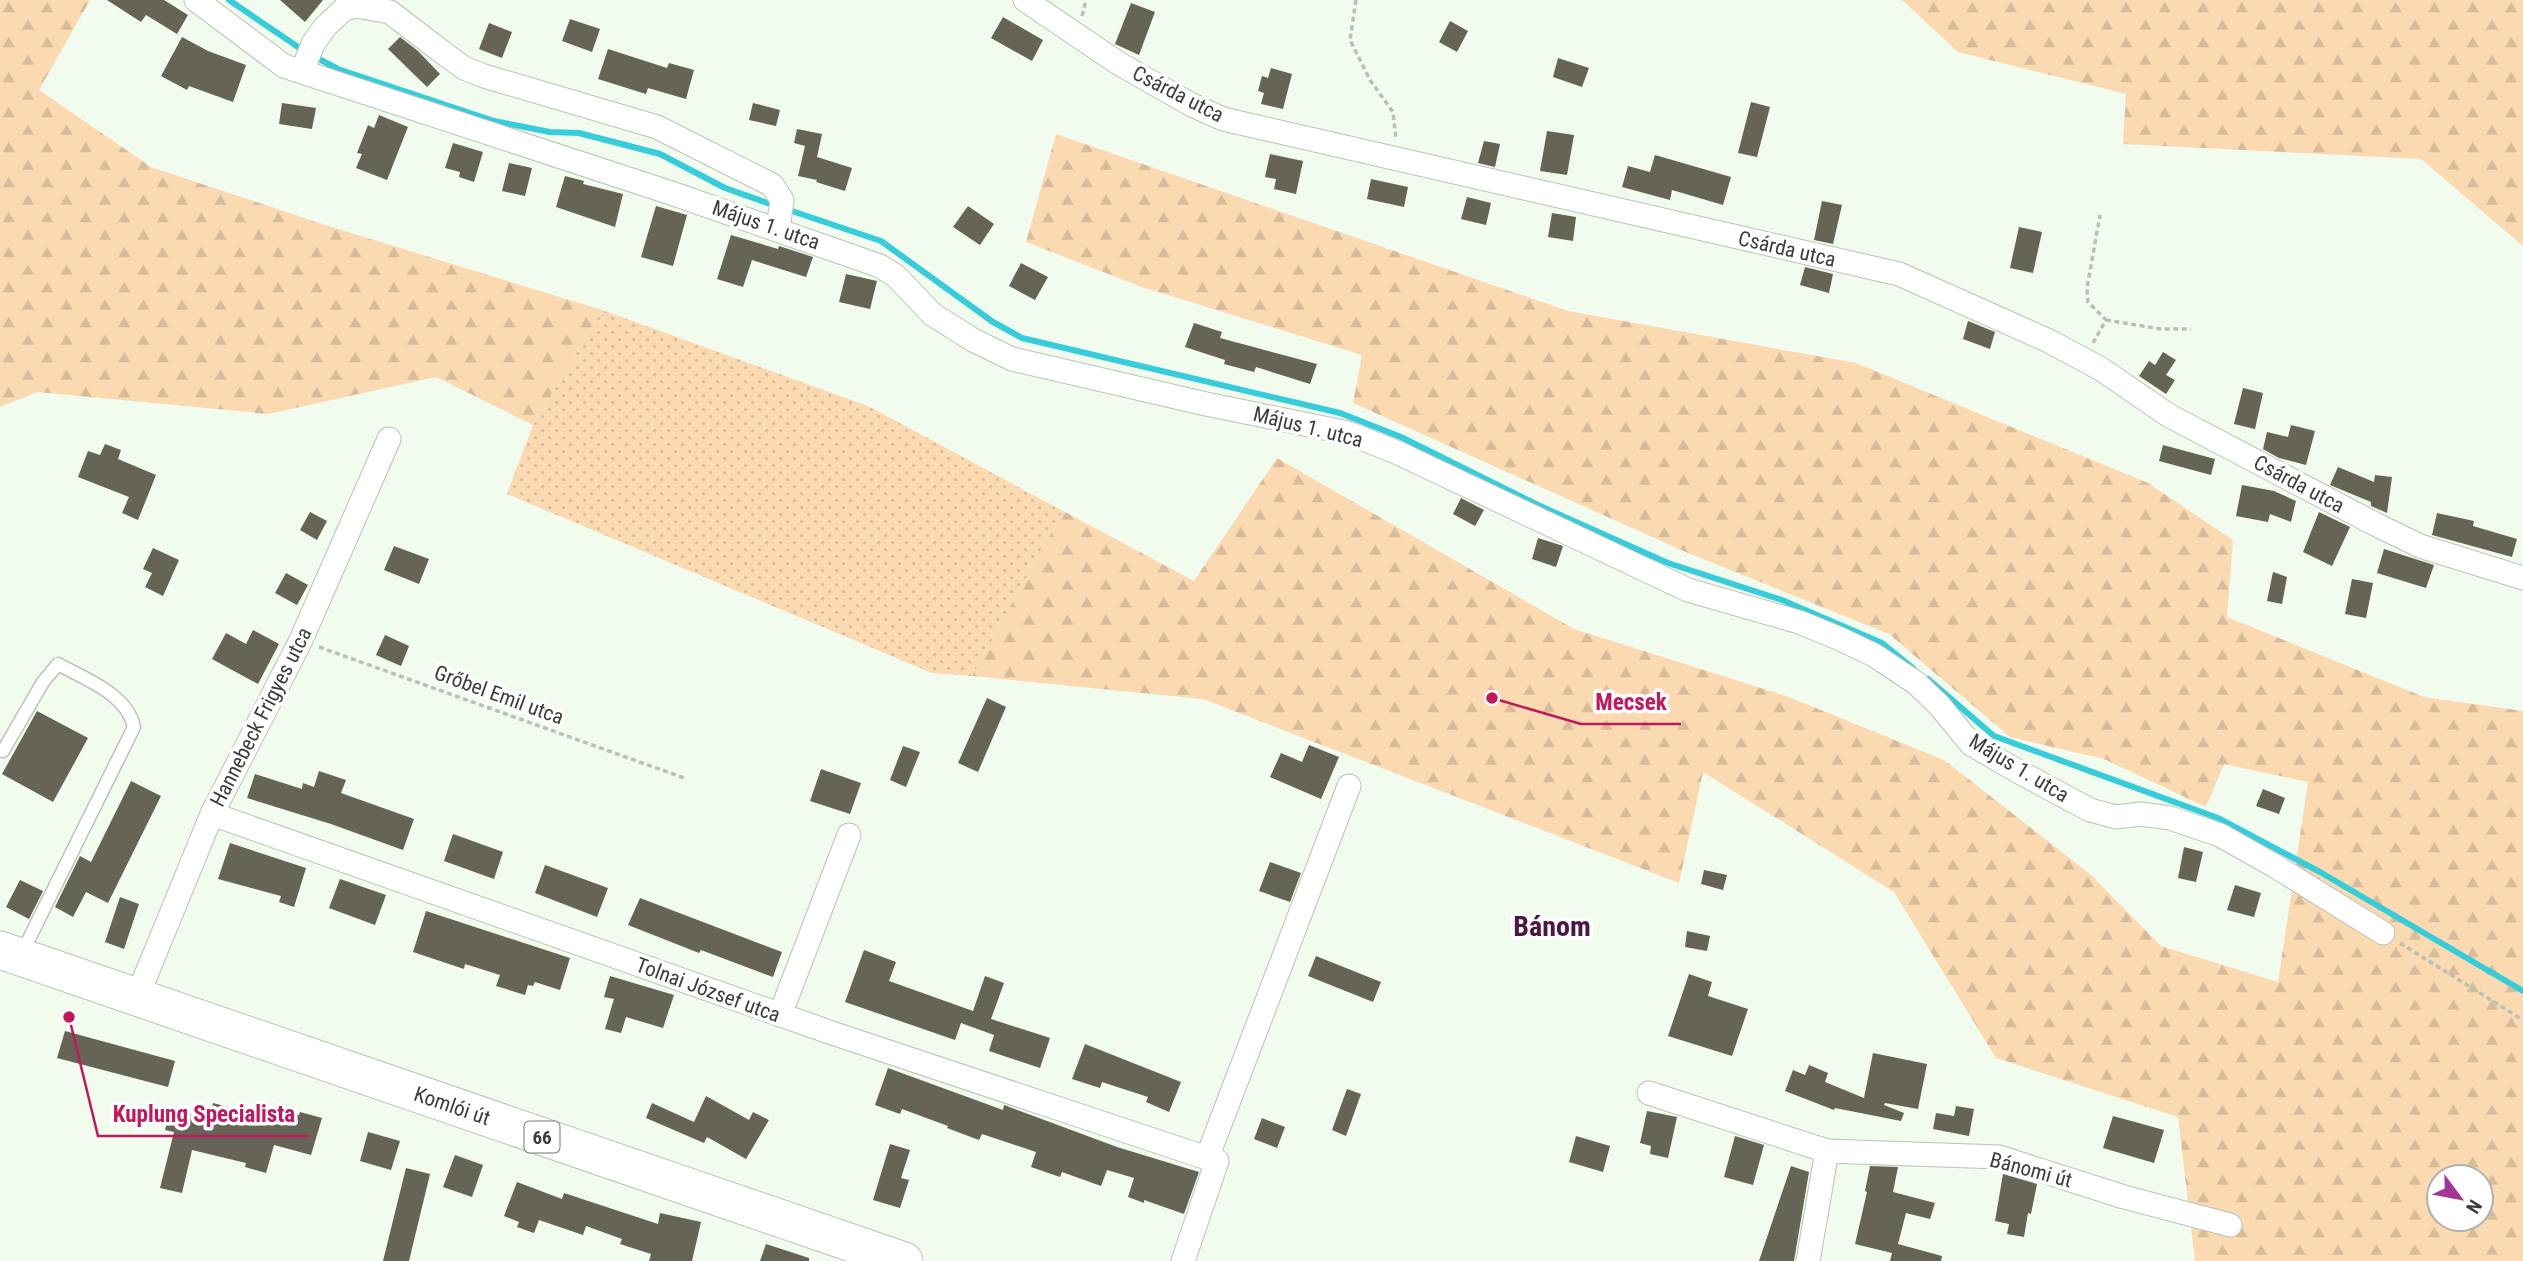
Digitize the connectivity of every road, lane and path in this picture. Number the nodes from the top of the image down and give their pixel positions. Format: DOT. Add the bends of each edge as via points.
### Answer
graph roads {
  1 [pos="196,0"];
  2 [pos="1024,0"];
  3 [pos="1356,0"];
  4 [pos="302,71"];
  5 [pos="1394,159"];
  6 [pos="780,214"];
  7 [pos="2100,215"];
  8 [pos="2106,320"];
  9 [pos="2191,329"];
  10 [pos="2083,360"];
  11 [pos="389,439"];
  12 [pos="2523,578"];
  13 [pos="301,640"];
  14 [pos="3,751"];
  15 [pos="687,779"];
  16 [pos="1349,786"];
  17 [pos="212,814"];
  18 [pos="849,835"];
  19 [pos="2383,933"];
  20 [pos="10,953"];
  21 [pos="137,998"];
  22 [pos="780,1015"];
  23 [pos="2523,1020"];
  24 [pos="1649,1093"];
  25 [pos="1827,1151"];
  26 [pos="1207,1158"];
  27 [pos="2230,1225"];
  28 [pos="904,1261"];
  29 [pos="1183,1261"];
  30 [pos="1808,1261"];
  1 -- 4 [label="street, Május 1. utca" via="284,66"];
  2 -- 5 [label="street, Csárda utca" via="1118,64 1223,119"];
  3 -- 5 [label="path" via="1350,40 1370,80 1393,111"];
  4 -- 6 [label="street, Május 1. utca"];
  4 -- 6 [label="street" via="319,35 344,9 356,6 390,12 464,68 657,127 772,185"];
  5 -- 10 [label="street, Csárda utca" via="1899,274"];
  6 -- 19 [label="street, Május 1. utca" via="896,276 932,313 1012,359 1348,433 1688,590 1838,638 1874,655 1916,684 1971,744 2032,779 2090,810 2116,817 2170,818 2220,835"];
  7 -- 8 [label="path" via="2087,288 2088,302"];
  8 -- 9 [label="path"];
  8 -- 10 [label="path"];
  10 -- 12 [label="street, Csárda utca" via="2168,415 2373,523 2420,546"];
  11 -- 13 [label="street, Hannebeck Frigyes utca"];
  13 -- 15 [label="path, Grőbel Emil utca"];
  13 -- 17 [label="street, Hannebeck Frigyes utca"];
  14 -- 20 [label="lane" via="58,664 112,695 131,713 134,727"];
  16 -- 26 [label="street"];
  17 -- 21 [label="street, Hannebeck Frigyes utca"];
  17 -- 22 [label="street, Tolnai József utca"];
  18 -- 22 [label="street"];
  19 -- 23 [label="path"];
  20 -- 21 [label="main road, Komlói út / 66"];
  21 -- 28 [label="main road, Komlói út / 66"];
  22 -- 26 [label="street, Tolnai József utca"];
  24 -- 25 [label="street, Bánomi út"];
  25 -- 27 [label="street, Bánomi út" via="1999,1157"];
  25 -- 30 [label="street"];
  26 -- 29 [label="street" via="1217,1161"];
}
